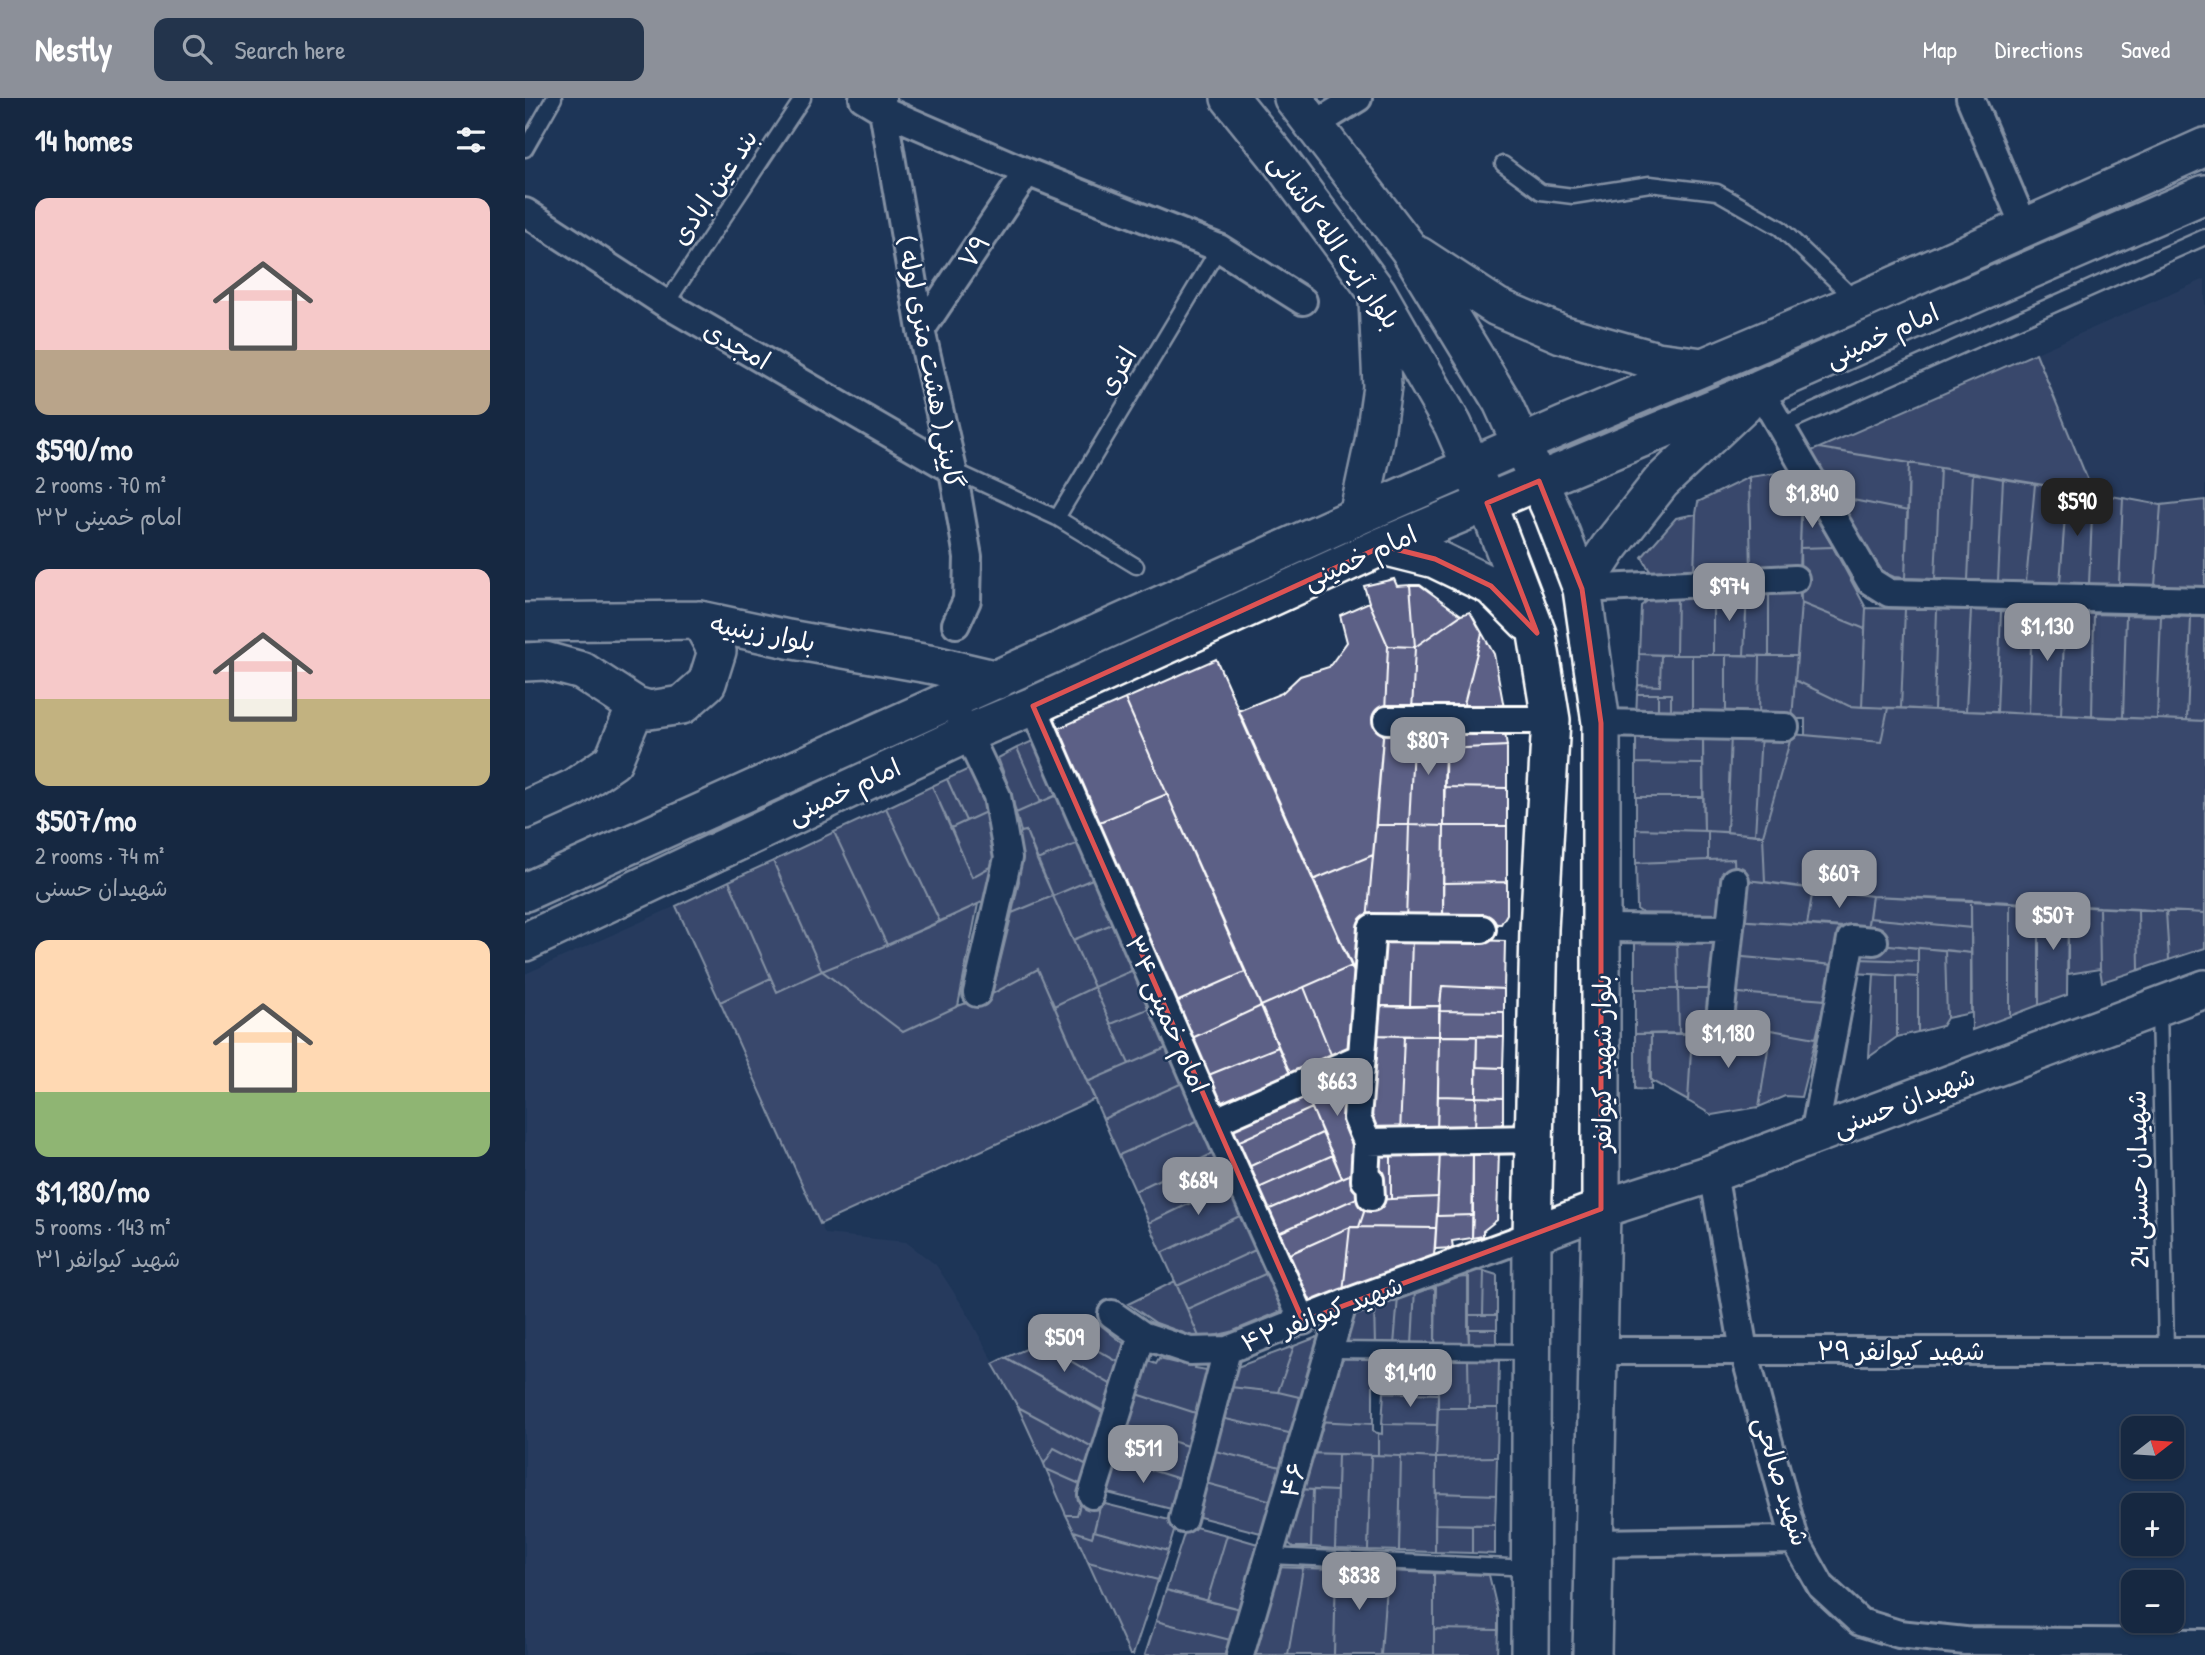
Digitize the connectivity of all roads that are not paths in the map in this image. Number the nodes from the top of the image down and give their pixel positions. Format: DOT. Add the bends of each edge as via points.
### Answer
graph roads {
  1 [pos="554,98"];
  2 [pos="803,98"];
  3 [pos="1230,98"];
  4 [pos="1358,98"];
  5 [pos="1971,98"];
  6 [pos="876,102"];
  7 [pos="1304,111"];
  8 [pos="2205,147"];
  9 [pos="525,149"];
  10 [pos="1503,164"];
  11 [pos="1027,172"];
  12 [pos="2205,194"];
  13 [pos="525,212"];
  14 [pos="2025,228"];
  15 [pos="2205,237"];
  16 [pos="1219,248"];
  17 [pos="1409,249"];
  18 [pos="1377,292"];
  19 [pos="1303,301"];
  20 [pos="1859,302"];
  21 [pos="666,304"];
  22 [pos="921,330"];
  23 [pos="1704,367"];
  24 [pos="1759,389"];
  25 [pos="1780,426"];
  26 [pos="1522,444"];
  27 [pos="1471,467"];
  28 [pos="953,470"];
  29 [pos="1539,481"];
  30 [pos="1486,503"];
  31 [pos="1358,516"];
  32 [pos="1057,518"];
  33 [pos="1383,547"];
  34 [pos="1136,566"];
  35 [pos="1795,579"];
  36 [pos="1581,589"];
  37 [pos="2205,601"];
  38 [pos="700,620"];
  39 [pos="525,622"];
  40 [pos="955,624"];
  41 [pos="1537,634"];
  42 [pos="525,662"];
  43 [pos="997,680"];
  44 [pos="950,700"];
  45 [pos="636,706"];
  46 [pos="1033,706"];
  47 [pos="1388,720"];
  48 [pos="1551,720"];
  49 [pos="1601,723"];
  50 [pos="1785,727"];
  51 [pos="968,733"];
  52 [pos="525,810"];
  53 [pos="1735,881"];
  54 [pos="525,892"];
  55 [pos="1602,928"];
  56 [pos="1482,929"];
  57 [pos="1729,929"];
  58 [pos="1874,941"];
  59 [pos="525,942"];
  60 [pos="2205,989"];
  61 [pos="977,993"];
  62 [pos="2159,1006"];
  63 [pos="1719,1028"];
  64 [pos="1362,1057"];
  65 [pos="1214,1122"];
  66 [pos="1814,1135"];
  67 [pos="1535,1139"];
  68 [pos="1367,1142"];
  69 [pos="1713,1173"];
  70 [pos="1371,1197"];
  71 [pos="1601,1209"];
  72 [pos="1532,1234"];
  73 [pos="1343,1304"];
  74 [pos="1112,1314"];
  75 [pos="1303,1321"];
  76 [pos="1142,1335"];
  77 [pos="1331,1349"];
  78 [pos="1227,1350"];
  79 [pos="1597,1351"];
  80 [pos="1744,1351"];
  81 [pos="2166,1351"];
  82 [pos="2205,1351"];
  83 [pos="1533,1352"];
  84 [pos="1092,1495"];
  85 [pos="1183,1519"];
  86 [pos="1795,1540"];
  87 [pos="1594,1543"];
  88 [pos="1271,1556"];
  89 [pos="1531,1568"];
  90 [pos="2205,1643"];
  91 [pos="1240,1655"];
  92 [pos="1530,1655"];
  93 [pos="1592,1655"];
  1 -- 9 [label="lane"];
  2 -- 21 [label="lane, بند عین ابادی"];
  3 -- 18 [label="main road, بلوار آیت الله کاشانی"];
  4 -- 7 [label="street"];
  5 -- 14 [label="street"];
  6 -- 11 [label="street"];
  6 -- 22 [label="street, گایینی( هشت متری لوله )"];
  7 -- 17 [label="main road, بلوار آیت الله کاشانی"];
  8 -- 14 [label="main road, امام خمینی"];
  10 -- 20 [label="lane" via="1541,192 1573,196 1650,184 1717,192 1780,228"];
  11 -- 16 [label="street"];
  11 -- 22 [label="street, ۷۹"];
  12 -- 24 [label="main road, امام خمینی"];
  13 -- 21 [label="street, امجدی"];
  14 -- 20 [label="main road, امام خمینی"];
  15 -- 25 [label="lane, امام خمینی"];
  16 -- 19 [label="street"];
  16 -- 32 [label="lane, اغری"];
  17 -- 23 [label="main road" via="1497,307 1561,334 1657,361"];
  17 -- 26 [label="main road, بلوار آیت الله کاشانی" via="1502,402"];
  18 -- 27 [label="main road, بلوار آیت الله کاشانی" via="1453,425"];
  18 -- 31 [label="main road" via="1382,387"];
  20 -- 23 [label="main road, امام خمینی"];
  21 -- 28 [label="street, امجدی"];
  22 -- 28 [label="street, گایینی( هشت متری لوله )"];
  23 -- 26 [label="main road, امام خمینی"];
  24 -- 25 [label="street"];
  24 -- 29 [label="main road, امام خمینی"];
  24 -- 36 [label="main road" via="1661,482"];
  25 -- 37 [label="street" via="1870,581 1889,593"];
  26 -- 27 [label="main road, امام خمینی"];
  26 -- 29 [label="main road, بلوار آیت الله کاشانی"];
  27 -- 30 [label="main road, بلوار آیت الله کاشانی"];
  27 -- 31 [label="main road, امام خمینی"];
  28 -- 32 [label="lane"];
  28 -- 40 [label="street, گایینی( هشت متری لوله )" via="968,557 968,600"];
  29 -- 30 [label="main road, امام خمینی"];
  29 -- 36 [label="main road, بلوار شهید کیوانفر"];
  30 -- 33 [label="main road, امام خمینی"];
  30 -- 41 [label="main road"];
  31 -- 43 [label="main road, امام خمینی"];
  32 -- 34 [label="lane"];
  33 -- 41 [label="main road" via="1435,559 1491,586"];
  33 -- 46 [label="main road, امام خمینی"];
  35 -- 36 [label="street"];
  36 -- 49 [label="main road, بلوار شهید کیوانفر"];
  38 -- 39 [label="main road, بلوار زینبیه"];
  38 -- 43 [label="main road, بلوار زینبیه"];
  38 -- 45 [label="main road" via="717,651 707,682 682,705 649,710"];
  41 -- 48 [label="main road"];
  42 -- 45 [label="main road" via="545,661 582,671"];
  43 -- 44 [label="main road, امام خمینی"];
  44 -- 51 [label="street"];
  44 -- 54 [label="main road, امام خمینی"];
  45 -- 52 [label="main road" via="613,761 572,789"];
  46 -- 51 [label="main road, امام خمینی"];
  46 -- 65 [label="street, امام خمینی ۳۴"];
  47 -- 48 [label="street"];
  48 -- 67 [label="main road" via="1539,929"];
  49 -- 50 [label="street"];
  49 -- 55 [label="main road, بلوار شهید کیوانفر"];
  51 -- 59 [label="main road, امام خمینی"];
  51 -- 61 [label="street" via="997,796 1008,858"];
  53 -- 57 [label="street"];
  55 -- 57 [label="street"];
  55 -- 71 [label="main road, بلوار شهید کیوانفر"];
  56 -- 64 [label="street" via="1372,928"];
  57 -- 63 [label="street"];
  58 -- 66 [label="street" via="1851,939"];
  60 -- 62 [label="main road, شهیدان حسنی"];
  62 -- 66 [label="main road, شهیدان حسنی"];
  62 -- 81 [label="lane, شهیدان حسنی 24"];
  64 -- 65 [label="street"];
  64 -- 68 [label="street" via="1357,1118"];
  65 -- 75 [label="street, امام خمینی ۳۴"];
  66 -- 69 [label="main road, شهیدان حسنی"];
  67 -- 68 [label="street"];
  67 -- 72 [label="main road"];
  68 -- 70 [label="street" via="1365,1180 1370,1180"];
  69 -- 71 [label="main road, شهیدان حسنی"];
  69 -- 80 [label="street, شهید صالحی"];
  71 -- 72 [label="main road, شهیدان حسنی"];
  71 -- 79 [label="main road, بلوار شهید کیوانفر"];
  72 -- 73 [label="street, شهید کیوانفر ۴۲"];
  72 -- 83 [label="main road"];
  73 -- 75 [label="street, شهید کیوانفر ۴۲"];
  73 -- 77 [label="street, ۴۶"];
  74 -- 76 [label="street, شهید کیوانفر ۴۲"];
  75 -- 78 [label="street, شهید کیوانفر ۴۲"];
  76 -- 78 [label="street, شهید کیوانفر ۴۲" via="1190,1351"];
  76 -- 84 [label="street"];
  77 -- 83 [label="lane"];
  77 -- 88 [label="street, ۴۶"];
  78 -- 85 [label="street"];
  79 -- 80 [label="street, شهید کیوانفر ۲۹"];
  79 -- 87 [label="main road, بلوار شهید کیوانفر"];
  80 -- 81 [label="street, شهید کیوانفر ۲۹"];
  80 -- 86 [label="street, شهید صالحی"];
  81 -- 82 [label="street, شهید کیوانفر ۲۹"];
  83 -- 89 [label="main road"];
  86 -- 87 [label="street"];
  86 -- 90 [label="street, شهید صالحی" via="1821,1586 1860,1622 1899,1634 1965,1642"];
  87 -- 93 [label="main road, بلوار شهید کیوانفر"];
  88 -- 89 [label="lane"];
  88 -- 91 [label="street, ۴۶"];
  89 -- 92 [label="main road"];
}
